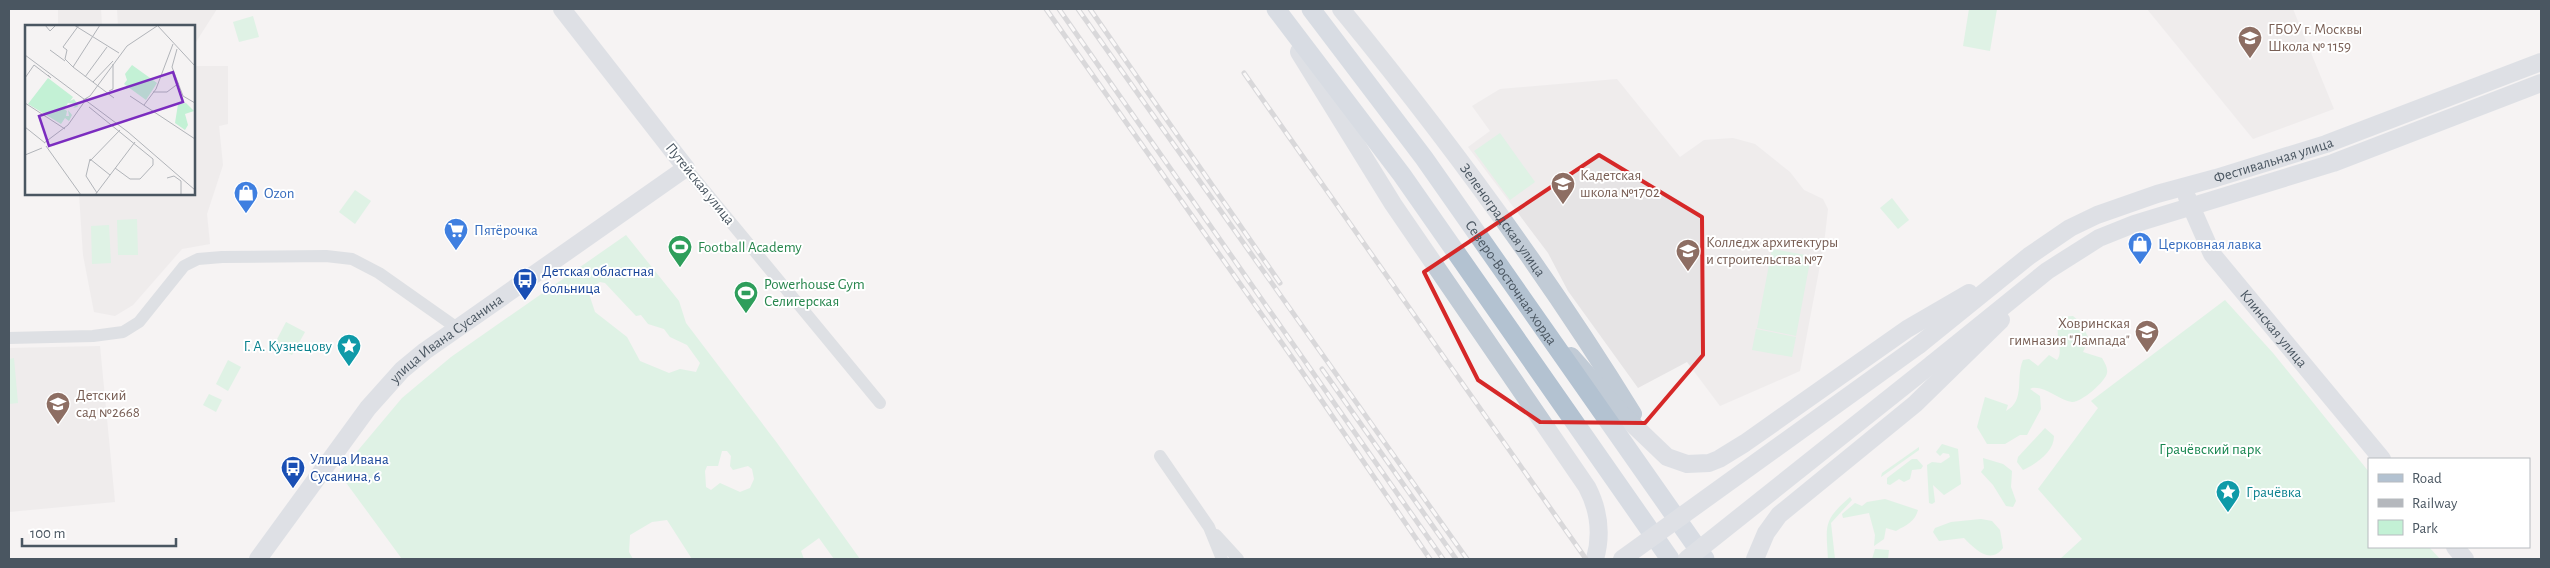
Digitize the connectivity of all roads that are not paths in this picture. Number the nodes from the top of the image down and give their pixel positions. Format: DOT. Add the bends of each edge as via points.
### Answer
graph roads {
  1 [pos="562,9"];
  2 [pos="1275,9"];
  3 [pos="1311,9"];
  4 [pos="1341,9"];
  5 [pos="2541,62"];
  6 [pos="2541,83"];
  7 [pos="686,168"];
  8 [pos="2183,187"];
  9 [pos="2192,208"];
  10 [pos="2066,257"];
  11 [pos="2013,268"];
  12 [pos="1500,269"];
  13 [pos="458,328"];
  14 [pos="9,338"];
  15 [pos="880,403"];
  16 [pos="1650,442"];
  17 [pos="1160,456"];
  18 [pos="2381,458"];
  19 [pos="1209,528"];
  20 [pos="2456,548"];
  21 [pos="258,559"];
  22 [pos="1222,559"];
  23 [pos="1238,559"];
  24 [pos="1595,559"];
  25 [pos="1622,559"];
  26 [pos="1670,559"];
  27 [pos="1687,559"];
  28 [pos="1705,559"];
  29 [pos="1755,559"];
  30 [pos="2465,559"];
  1 -- 7 [label="main road, Путейская улица"];
  2 -- 24 [label="main road" via="1393,204 1587,487 1597,513 1599,538"];
  2 -- 26 [label="main road, Северо-Восточная хорда" via="1402,175"];
  3 -- 12 [label="main road, Северо-Восточная хорда" via="1424,158"];
  4 -- 16 [label="main road, Зеленоградская улица" via="1399,80 1536,268 1599,359"];
  5 -- 8 [label="main road, Фестивальная улица" via="2326,144"];
  6 -- 9 [label="main road, Фестивальная улица" via="2333,163"];
  7 -- 13 [label="main road, улица Ивана Сусанина"];
  7 -- 15 [label="street, Путейская улица"];
  8 -- 9 [label="main road, Клинская улица"];
  8 -- 11 [label="main road, Фестивальная улица" via="2097,215 2070,228"];
  9 -- 10 [label="main road, Фестивальная улица" via="2099,238"];
  9 -- 18 [label="main road, Клинская улица" via="2212,254"];
  10 -- 27 [label="main road, bridge"];
  10 -- 29 [label="main road" via="1910,408 1788,507 1766,533"];
  11 -- 16 [label="main road" via="1906,329 1719,459 1697,464 1677,461"];
  11 -- 25 [label="main road, bridge" via="1918,345"];
  12 -- 16 [label="main road" via="1561,345"];
  12 -- 28 [label="main road, Северо-Восточная хорда"];
  13 -- 14 [label="street" via="369,266 352,259 326,256 222,257 198,259 184,266 139,322 123,332"];
  13 -- 21 [label="main road, улица Ивана Сусанина" via="412,361 384,390 353,427"];
  17 -- 19 [label="street"];
  19 -- 22 [label="street"];
  19 -- 23 [label="street"];
  20 -- 30 [label="main road"];
}
